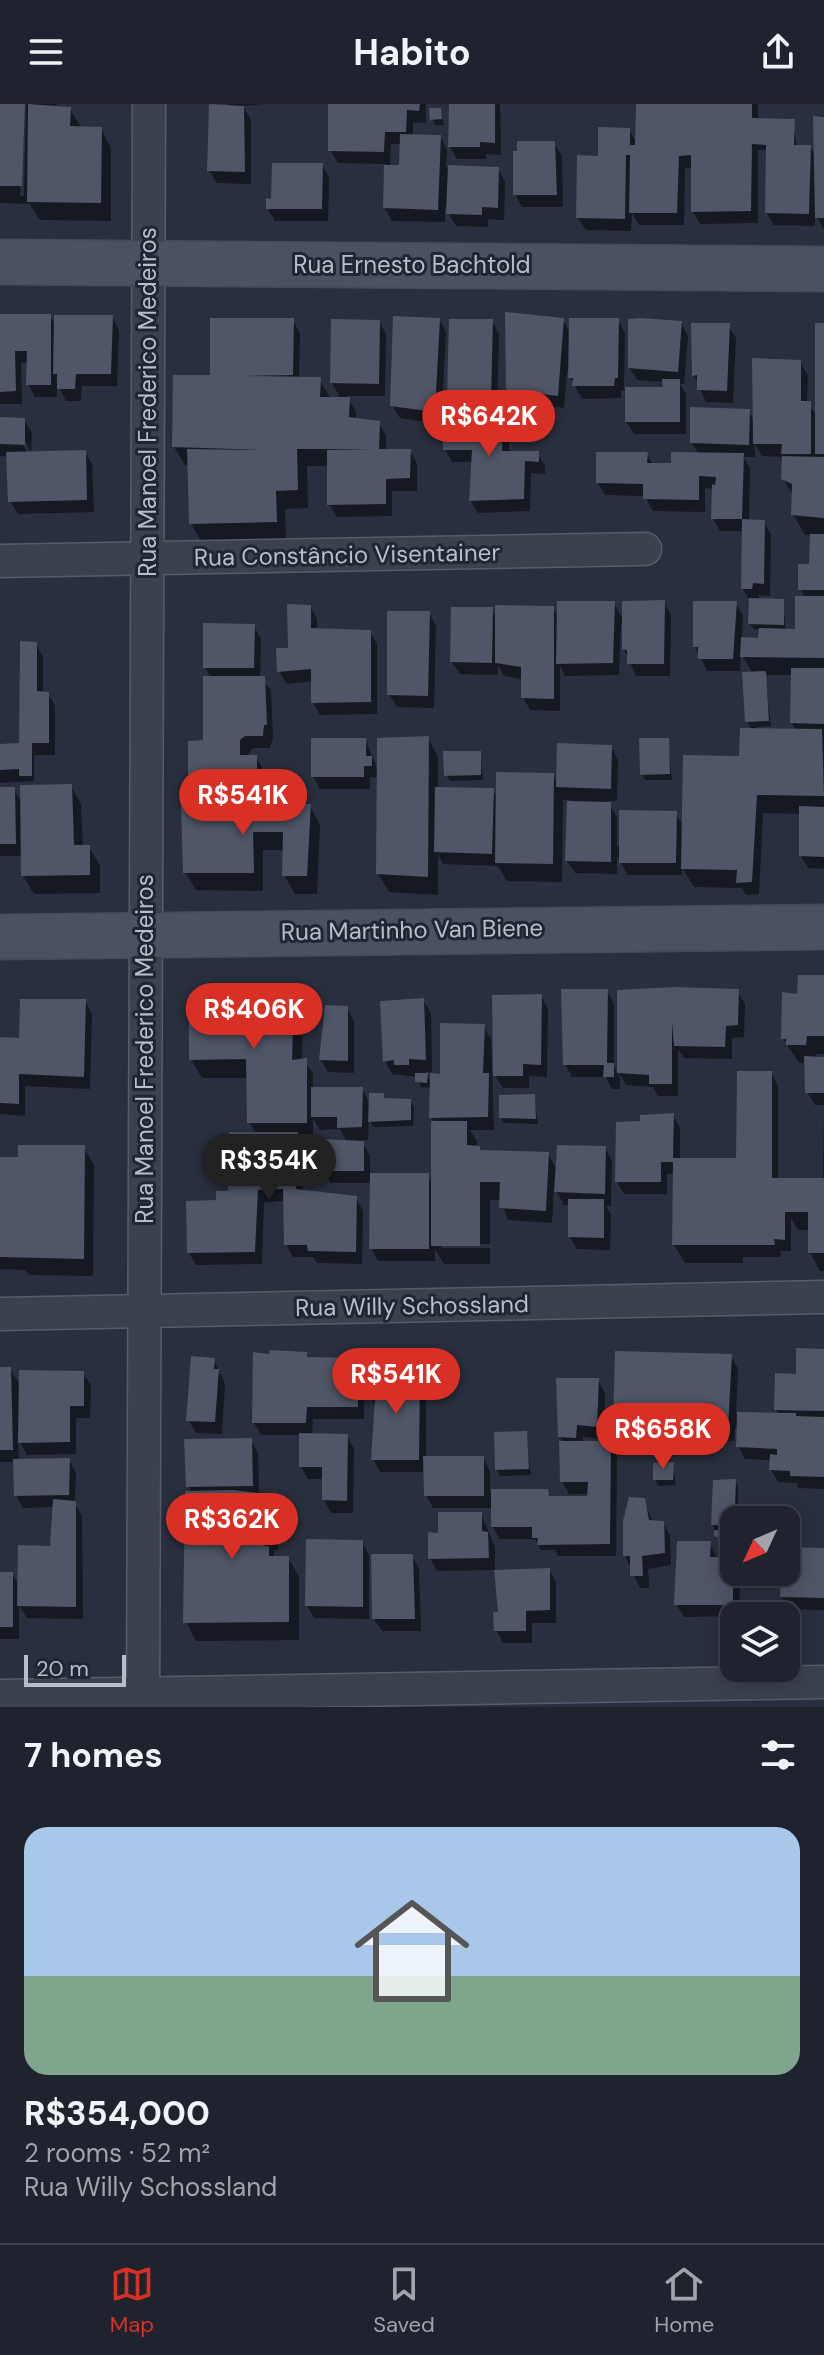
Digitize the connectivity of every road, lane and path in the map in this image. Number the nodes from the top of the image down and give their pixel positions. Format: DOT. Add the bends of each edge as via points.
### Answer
graph roads {
  1 [pos="149,104"];
  2 [pos="0,262"];
  3 [pos="148,263"];
  4 [pos="824,269"];
  5 [pos="645,549"];
  6 [pos="147,558"];
  7 [pos="0,561"];
  8 [pos="824,927"];
  9 [pos="146,933"];
  10 [pos="0,937"];
  11 [pos="824,1297"];
  12 [pos="144,1312"];
  13 [pos="0,1314"];
  14 [pos="824,1682"];
  15 [pos="0,1696"];
  16 [pos="143,1700"];
  1 -- 3 [label="street, Rua Manoel Frederico Medeiros"];
  2 -- 3 [label="street, Rua Ernesto Bachtold"];
  3 -- 4 [label="street, Rua Ernesto Bachtold"];
  3 -- 6 [label="street, Rua Manoel Frederico Medeiros"];
  5 -- 6 [label="street, Rua Constâncio Visentainer"];
  6 -- 7 [label="street, Rua Constâncio Visentainer"];
  6 -- 9 [label="street, Rua Manoel Frederico Medeiros"];
  8 -- 9 [label="street, Rua Martinho Van Biene"];
  9 -- 10 [label="street, Rua Martinho Van Biene"];
  9 -- 12 [label="street, Rua Manoel Frederico Medeiros"];
  11 -- 12 [label="street, Rua Willy Schossland"];
  12 -- 13 [label="street, Rua Willy Schossland"];
  12 -- 16 [label="street, Rua Manoel Frederico Medeiros"];
  14 -- 16 [label="street"];
  15 -- 16 [label="street"];
}
